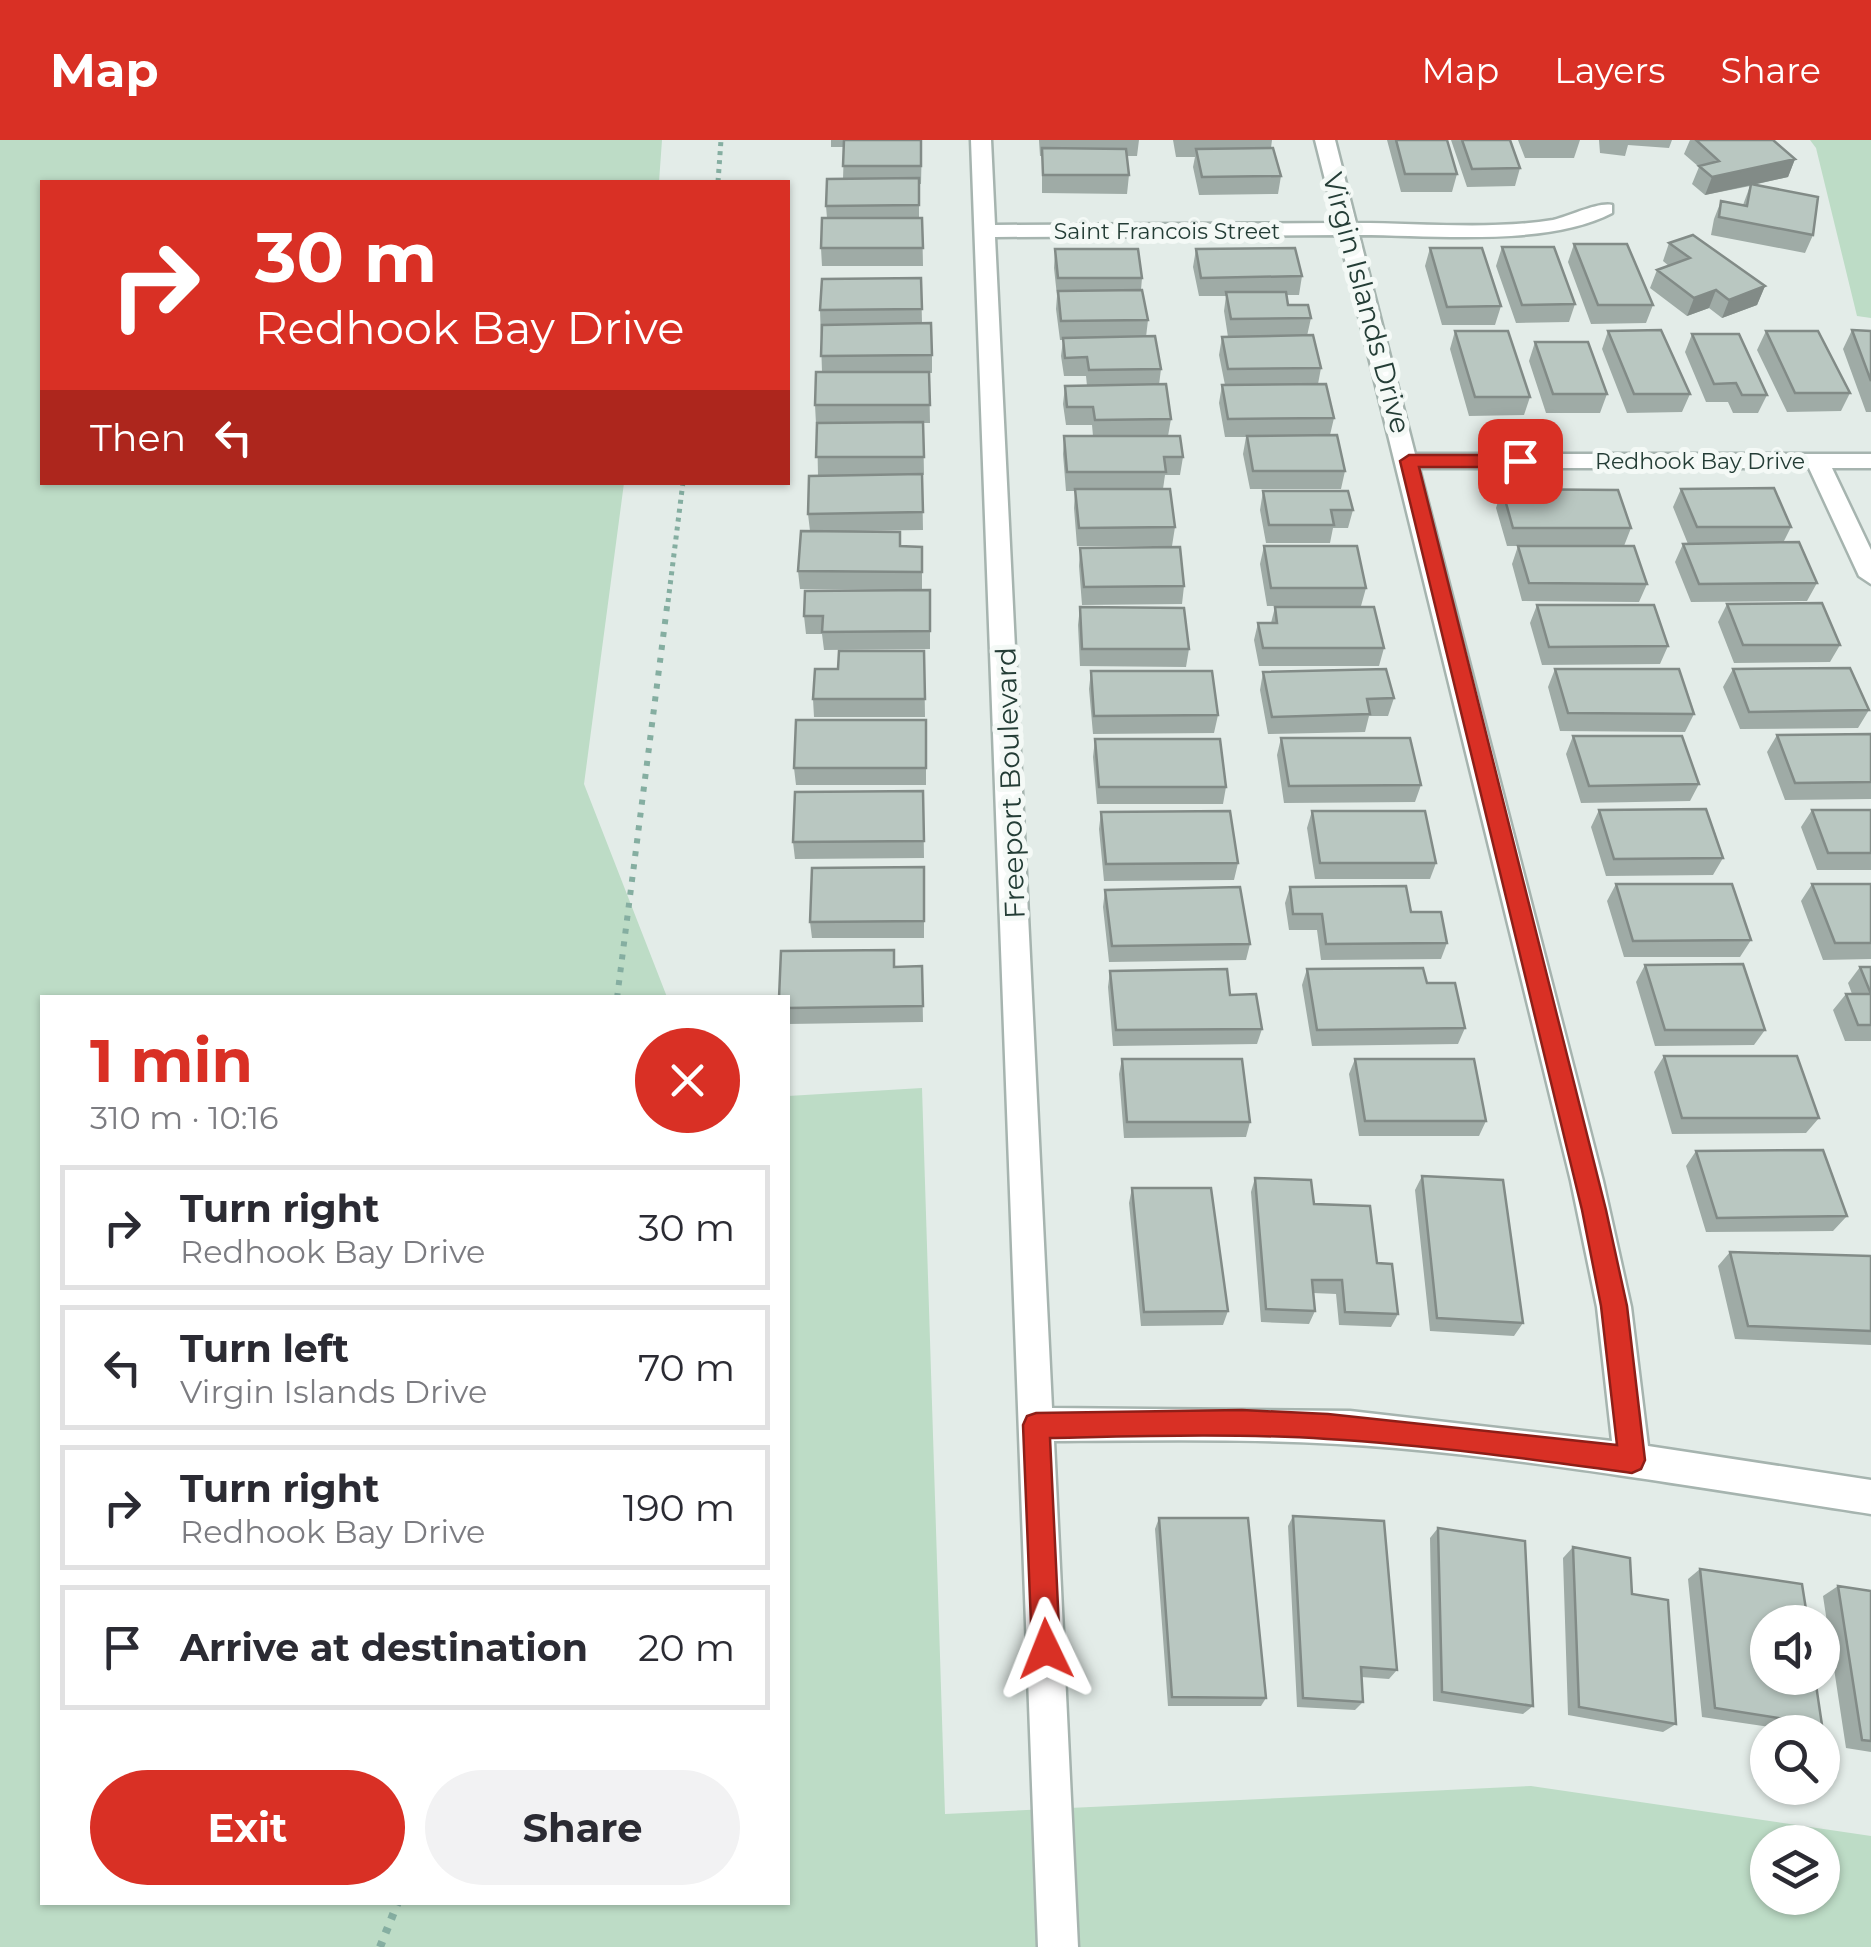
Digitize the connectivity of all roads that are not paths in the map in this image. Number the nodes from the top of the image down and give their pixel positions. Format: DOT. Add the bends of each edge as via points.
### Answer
graph roads {
  1 [pos="981,140"];
  2 [pos="1325,140"];
  3 [pos="1605,209"];
  4 [pos="1348,230"];
  5 [pos="987,232"];
  6 [pos="1409,461"];
  7 [pos="1871,461"];
  8 [pos="1817,462"];
  9 [pos="1871,576"];
  10 [pos="1036,1425"];
  11 [pos="1632,1460"];
  12 [pos="1871,1497"];
  13 [pos="1058,1947"];
  1 -- 5 [label="street, Freeport Boulevard"];
  2 -- 4 [label="street, Virgin Islands Drive"];
  3 -- 4 [label="street, Saint Francois Street" via="1539,228"];
  4 -- 5 [label="street, Saint Francois Street"];
  4 -- 6 [label="street, Virgin Islands Drive"];
  5 -- 10 [label="street, Freeport Boulevard"];
  6 -- 8 [label="street, Redhook Bay Drive"];
  6 -- 11 [label="street, Virgin Islands Drive" via="1600,1238"];
  7 -- 8 [label="street, Redhook Bay Drive"];
  8 -- 9 [label="street"];
  10 -- 11 [label="street" via="1328,1426"];
  10 -- 13 [label="street, Freeport Boulevard"];
  11 -- 12 [label="street"];
}
